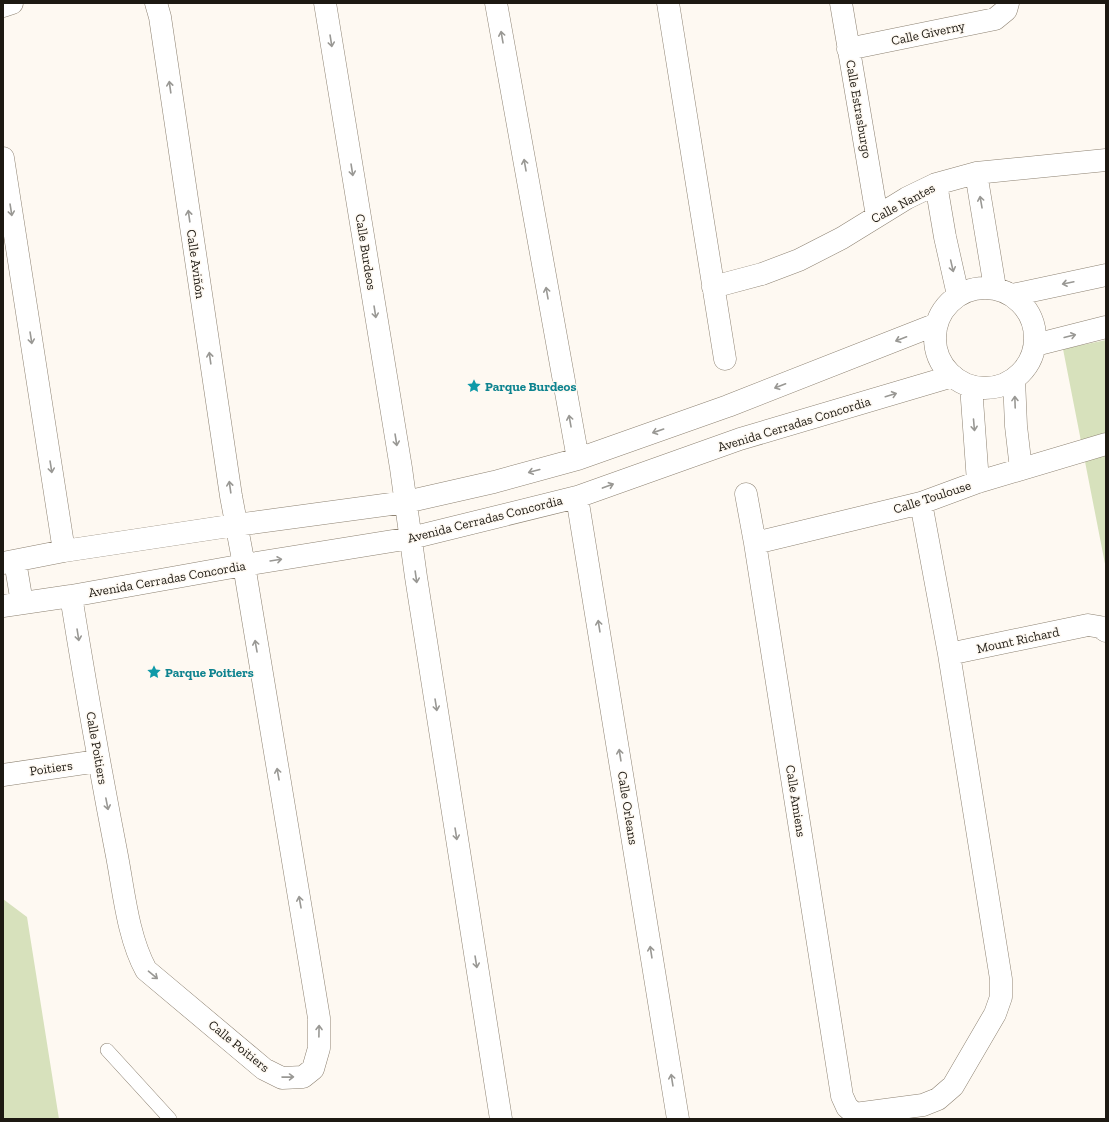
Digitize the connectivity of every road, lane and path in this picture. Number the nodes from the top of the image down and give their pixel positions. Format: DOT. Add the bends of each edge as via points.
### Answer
graph roads {
  1 [pos="12,3"];
  2 [pos="156,3"];
  3 [pos="325,3"];
  4 [pos="496,3"];
  5 [pos="668,3"];
  6 [pos="840,3"];
  7 [pos="3,6"];
  8 [pos="1007,7"];
  9 [pos="848,50"];
  10 [pos="3,158"];
  11 [pos="1106,160"];
  12 [pos="976,173"];
  13 [pos="936,184"];
  14 [pos="877,216"];
  15 [pos="1106,275"];
  16 [pos="713,286"];
  17 [pos="1003,292"];
  18 [pos="958,295"];
  19 [pos="937,324"];
  20 [pos="1106,327"];
  21 [pos="1034,345"];
  22 [pos="725,359"];
  23 [pos="1014,379"];
  24 [pos="962,381"];
  25 [pos="728,406"];
  26 [pos="740,440"];
  27 [pos="1106,444"];
  28 [pos="578,459"];
  29 [pos="1022,469"];
  30 [pos="978,482"];
  31 [pos="746,494"];
  32 [pos="577,497"];
  33 [pos="406,502"];
  34 [pos="921,503"];
  35 [pos="236,525"];
  36 [pos="411,538"];
  37 [pos="755,543"];
  38 [pos="64,551"];
  39 [pos="9,562"];
  40 [pos="244,565"];
  41 [pos="71,596"];
  42 [pos="12,605"];
  43 [pos="1097,628"];
  44 [pos="949,654"];
  45 [pos="98,761"];
  46 [pos="3,775"];
  47 [pos="107,1050"];
  48 [pos="170,1119"];
  49 [pos="501,1119"];
  50 [pos="678,1119"];
  1 -- 7 [label="street"];
  35 -- 2 [label="street, Calle Aviñón, one-way"];
  3 -- 33 [label="street, Calle Burdeos, one-way"];
  28 -- 4 [label="street, one-way"];
  5 -- 16 [label="street"];
  6 -- 9 [label="street, Calle Estrasburgo"];
  8 -- 9 [label="street, Calle Giverny" via="995,19"];
  9 -- 14 [label="street, Calle Estrasburgo"];
  10 -- 38 [label="street, one-way"];
  11 -- 12 [label="street, Calle Nantes"];
  12 -- 13 [label="street, Calle Nantes"];
  17 -- 12 [label="street, one-way"];
  13 -- 14 [label="street, Calle Nantes"];
  13 -- 18 [label="street, one-way"];
  14 -- 16 [label="street, Calle Nantes" via="799,260 762,274"];
  15 -- 17 [label="street, one-way"];
  16 -- 22 [label="street"];
  17 -- 18 [label="street" via="976,288"];
  17 -- 21 [label="street" via="1026,309 1034,326"];
  18 -- 19 [label="street" via="945,308"];
  19 -- 24 [label="street" via="935,343 941,362"];
  19 -- 25 [label="street, one-way"];
  21 -- 20 [label="street, one-way"];
  21 -- 23 [label="street" via="1027,364"];
  23 -- 24 [label="street" via="993,387"];
  29 -- 23 [label="street, one-way" via="1016,426"];
  26 -- 24 [label="street, Avenida Cerradas Concordia, one-way"];
  24 -- 30 [label="street, one-way"];
  25 -- 26 [label="street"];
  25 -- 28 [label="street, one-way"];
  32 -- 26 [label="street, Avenida Cerradas Concordia, one-way"];
  27 -- 29 [label="street, Calle Toulouse"];
  28 -- 33 [label="street, one-way"];
  29 -- 30 [label="street, Calle Toulouse"];
  30 -- 34 [label="street, Calle Toulouse"];
  31 -- 37 [label="street, Calle Amiens"];
  32 -- 36 [label="street, Avenida Cerradas Concordia"];
  50 -- 32 [label="street, Calle Orleans, one-way"];
  33 -- 35 [label="street"];
  33 -- 36 [label="street, Calle Burdeos"];
  34 -- 37 [label="street, Calle Toulouse"];
  34 -- 44 [label="street"];
  35 -- 38 [label="street"];
  35 -- 40 [label="street, Calle Aviñón"];
  40 -- 36 [label="street, Avenida Cerradas Concordia, one-way"];
  36 -- 49 [label="street, one-way"];
  37 -- 44 [label="street, Calle Amiens" via="842,1096 847,1107 855,1114 923,1104 938,1099 953,1086 995,1014 1000,997 1001,979"];
  38 -- 39 [label="street"];
  39 -- 42 [label="street"];
  40 -- 41 [label="street, Avenida Cerradas Concordia"];
  45 -- 40 [label="street, Calle Poitiers, one-way" via="135,942 146,970 264,1069 282,1078 303,1077 313,1069 319,1048 319,1018"];
  41 -- 42 [label="street, Avenida Cerradas Concordia"];
  41 -- 45 [label="street, Calle Poitiers, one-way"];
  43 -- 44 [label="street, Mount Richard"];
  45 -- 46 [label="street, Poitiers"];
  47 -- 48 [label="lane"];
}
